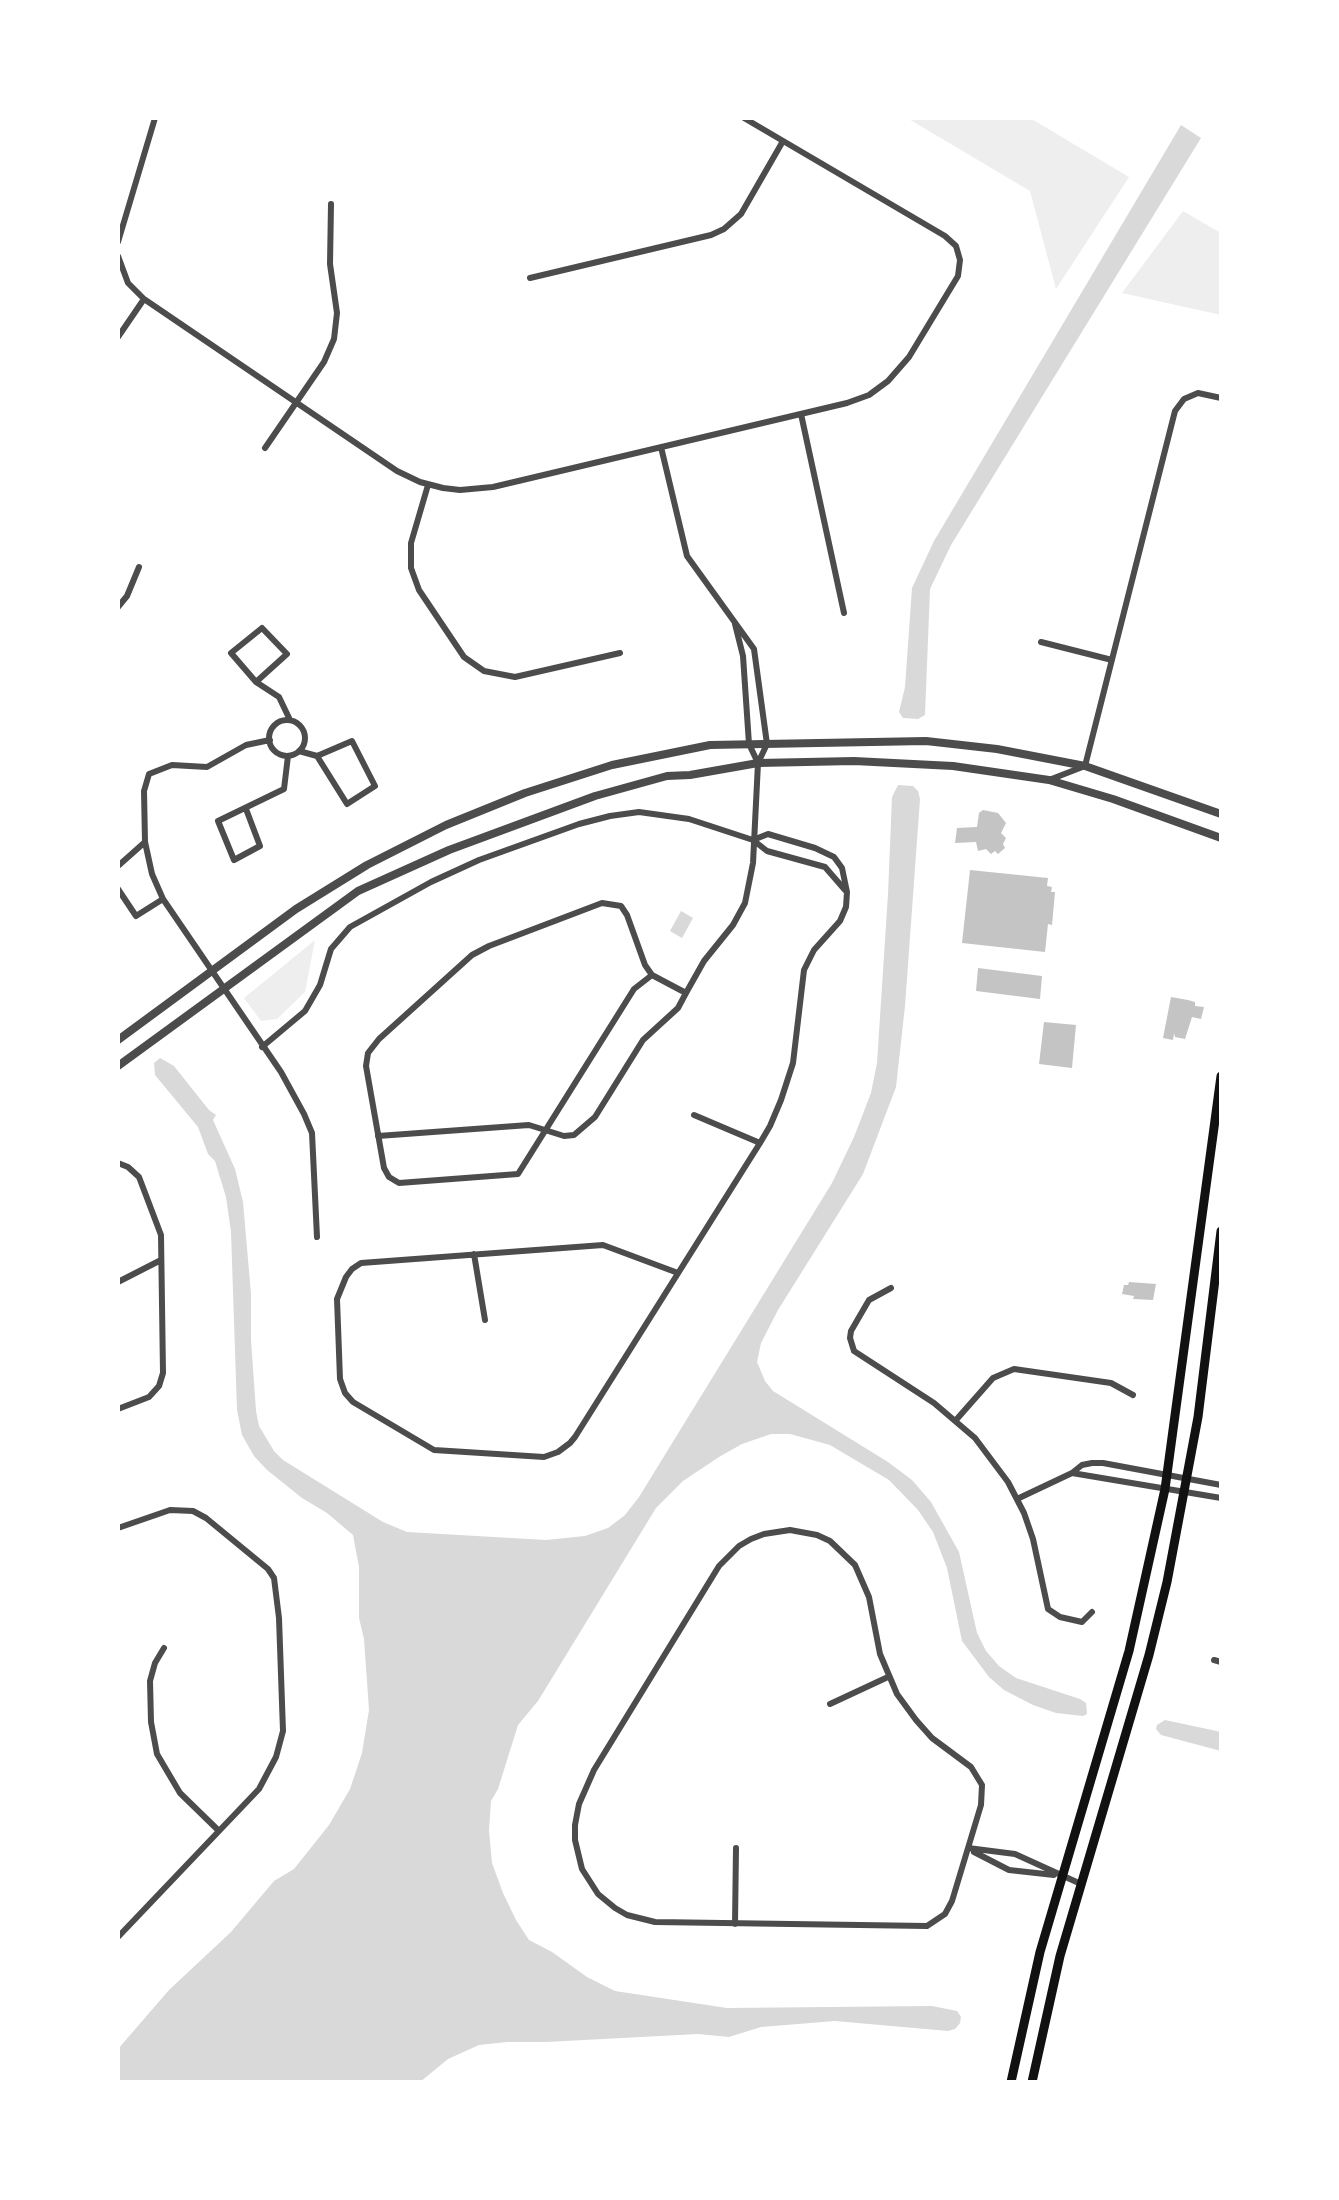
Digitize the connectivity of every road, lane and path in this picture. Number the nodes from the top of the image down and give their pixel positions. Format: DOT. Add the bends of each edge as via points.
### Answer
graph roads {
  1 [pos="155,118"];
  2 [pos="744,118"];
  3 [pos="783,141"];
  4 [pos="331,204"];
  5 [pos="118,242"];
  6 [pos="118,256"];
  7 [pos="530,278"];
  8 [pos="144,299"];
  9 [pos="118,337"];
  10 [pos="1221,398"];
  11 [pos="296,402"];
  12 [pos="801,414"];
  13 [pos="661,447"];
  14 [pos="265,448"];
  15 [pos="428,485"];
  16 [pos="139,567"];
  17 [pos="118,607"];
  18 [pos="844,613"];
  19 [pos="734,621"];
  20 [pos="1041,642"];
  21 [pos="620,653"];
  22 [pos="1112,660"];
  23 [pos="256,682"];
  24 [pos="290,720"];
  25 [pos="270,740"];
  26 [pos="749,744"];
  27 [pos="767,744"];
  28 [pos="299,751"];
  29 [pos="288,756"];
  30 [pos="317,756"];
  31 [pos="758,763"];
  32 [pos="1085,766"];
  33 [pos="1049,780"];
  34 [pos="246,809"];
  35 [pos="1221,814"];
  36 [pos="1221,838"];
  37 [pos="753,840"];
  38 [pos="145,842"];
  39 [pos="118,866"];
  40 [pos="118,889"];
  41 [pos="847,892"];
  42 [pos="163,899"];
  43 [pos="212,970"];
  44 [pos="652,975"];
  45 [pos="225,989"];
  46 [pos="686,993"];
  47 [pos="118,1040"];
  48 [pos="262,1047"];
  49 [pos="118,1066"];
  50 [pos="1221,1076"];
  51 [pos="694,1115"];
  52 [pos="547,1131"];
  53 [pos="378,1136"];
  54 [pos="760,1143"];
  55 [pos="118,1163"];
  56 [pos="1221,1231"];
  57 [pos="317,1237"];
  58 [pos="474,1254"];
  59 [pos="161,1260"];
  60 [pos="678,1273"];
  61 [pos="118,1282"];
  62 [pos="891,1288"];
  63 [pos="485,1320"];
  64 [pos="1133,1395"];
  65 [pos="118,1409"];
  66 [pos="956,1420"];
  67 [pos="1072,1473"];
  68 [pos="1167,1474"];
  69 [pos="1188,1478"];
  70 [pos="1221,1485"];
  71 [pos="1165,1489"];
  72 [pos="1186,1492"];
  73 [pos="1221,1498"];
  74 [pos="1017,1499"];
  75 [pos="118,1528"];
  76 [pos="1092,1612"];
  77 [pos="164,1648"];
  78 [pos="888,1677"];
  79 [pos="830,1704"];
  80 [pos="219,1831"];
  81 [pos="736,1848"];
  82 [pos="968,1848"];
  83 [pos="1062,1876"];
  84 [pos="1081,1884"];
  85 [pos="735,1924"];
  86 [pos="118,1937"];
  87 [pos="1011,2082"];
  88 [pos="1032,2082"];
  1 -- 5 [label="street"];
  2 -- 3 [label="street"];
  3 -- 7 [label="street" via="741,214 724,229"];
  3 -- 12 [label="street" via="945,236 956,246 960,260 958,276 909,357 888,381 862,398"];
  4 -- 11 [label="street" via="336,331 328,355"];
  6 -- 8 [label="street" via="128,283"];
  8 -- 9 [label="street"];
  8 -- 11 [label="street"];
  10 -- 22 [label="street" via="1198,393 1175,411"];
  11 -- 14 [label="street"];
  11 -- 15 [label="street" via="397,471"];
  12 -- 13 [label="street"];
  12 -- 18 [label="street"];
  13 -- 15 [label="street" via="477,489"];
  13 -- 19 [label="street" via="687,556"];
  15 -- 21 [label="street" via="411,543 413,575 464,657 484,671 515,677"];
  16 -- 17 [label="street"];
  19 -- 26 [label="street" via="743,656"];
  19 -- 27 [label="street" via="754,649"];
  20 -- 22 [label="street"];
  22 -- 32 [label="street"];
  23 -- 23 [label="street" via="231,653 262,628 287,654"];
  23 -- 24 [label="street" via="279,697"];
  24 -- 25 [label="street" via="275,725"];
  24 -- 28 [label="street" via="303,730 305,741"];
  25 -- 29 [label="street" via="278,753"];
  25 -- 38 [label="street" via="246,745 207,767 172,765 149,774"];
  26 -- 27 [label="street"];
  26 -- 31 [label="street"];
  26 -- 43 [label="street" via="710,745 612,765 446,825 367,865"];
  27 -- 31 [label="street"];
  27 -- 32 [label="street" via="926,741"];
  28 -- 29 [label="street"];
  28 -- 30 [label="street"];
  29 -- 34 [label="street" via="284,789"];
  30 -- 30 [label="street" via="352,741 375,786 347,804"];
  31 -- 33 [label="street" via="953,766"];
  31 -- 37 [label="street"];
  31 -- 45 [label="street" via="667,776 595,796 449,850 358,891"];
  32 -- 33 [label="street"];
  32 -- 35 [label="street"];
  33 -- 36 [label="street"];
  34 -- 34 [label="street" via="218,821 234,860 260,846"];
  37 -- 41 [label="street" via="767,851 825,867"];
  37 -- 41 [label="street" via="768,834 834,857"];
  37 -- 46 [label="street" via="752,880 742,911"];
  37 -- 48 [label="street" via="689,819 639,812 579,824 479,860 344,931 305,1011"];
  38 -- 39 [label="street"];
  38 -- 42 [label="street"];
  40 -- 42 [label="street" via="136,916"];
  41 -- 54 [label="street" via="840,921 804,970 793,1063"];
  42 -- 43 [label="street"];
  43 -- 45 [label="street"];
  43 -- 47 [label="street"];
  44 -- 46 [label="street"];
  44 -- 52 [label="street" via="634,989"];
  44 -- 53 [label="street" via="621,906 602,903 472,955 368,1053"];
  45 -- 48 [label="street"];
  45 -- 49 [label="street"];
  46 -- 52 [label="street" via="678,1008 643,1040 586,1127 574,1135"];
  48 -- 57 [label="street" via="312,1133"];
  50 -- 68 [label="main road"];
  51 -- 54 [label="street"];
  52 -- 53 [label="street" via="529,1125"];
  52 -- 53 [label="street" via="518,1174 399,1183 384,1168"];
  54 -- 60 [label="street"];
  55 -- 59 [label="street" via="134,1171 143,1184 161,1235"];
  56 -- 69 [label="main road"];
  58 -- 60 [label="street" via="603,1245"];
  58 -- 60 [label="street" via="361,1263 346,1277 337,1299 345,1393 434,1450 536,1457 565,1448"];
  58 -- 63 [label="street"];
  59 -- 61 [label="street"];
  59 -- 65 [label="street" via="163,1373 149,1397"];
  62 -- 66 [label="street" via="869,1300 851,1331 851,1345 860,1357"];
  64 -- 66 [label="street" via="1111,1383 1014,1369 993,1378"];
  66 -- 74 [label="street" via="993,1459"];
  67 -- 68 [label="street" via="1082,1465 1103,1463"];
  67 -- 71 [label="street"];
  67 -- 74 [label="street"];
  68 -- 69 [label="street"];
  68 -- 71 [label="main road"];
  69 -- 70 [label="street"];
  69 -- 72 [label="main road"];
  71 -- 72 [label="street"];
  71 -- 83 [label="main road" via="1129,1651"];
  72 -- 73 [label="street"];
  72 -- 84 [label="main road" via="1149,1655"];
  74 -- 76 [label="street" via="1033,1539 1048,1609 1082,1622"];
  75 -- 80 [label="street" via="170,1510 193,1511 258,1559 274,1578 282,1740 264,1782"];
  77 -- 80 [label="street" via="150,1681 157,1754 180,1793"];
  78 -- 79 [label="street"];
  78 -- 82 [label="street" via="932,1738 979,1778 983,1799"];
  78 -- 85 [label="street" via="865,1583 836,1545 804,1532 777,1531 739,1546 719,1566 594,1770 577,1811 575,1840 589,1882 627,1915 655,1922"];
  80 -- 86 [label="street"];
  81 -- 85 [label="street"];
  82 -- 83 [label="street" via="1015,1854"];
  82 -- 83 [label="street" via="1009,1870"];
  82 -- 85 [label="street" via="949,1908 927,1926"];
  83 -- 84 [label="street"];
  83 -- 87 [label="main road"];
  84 -- 88 [label="main road"];
}
